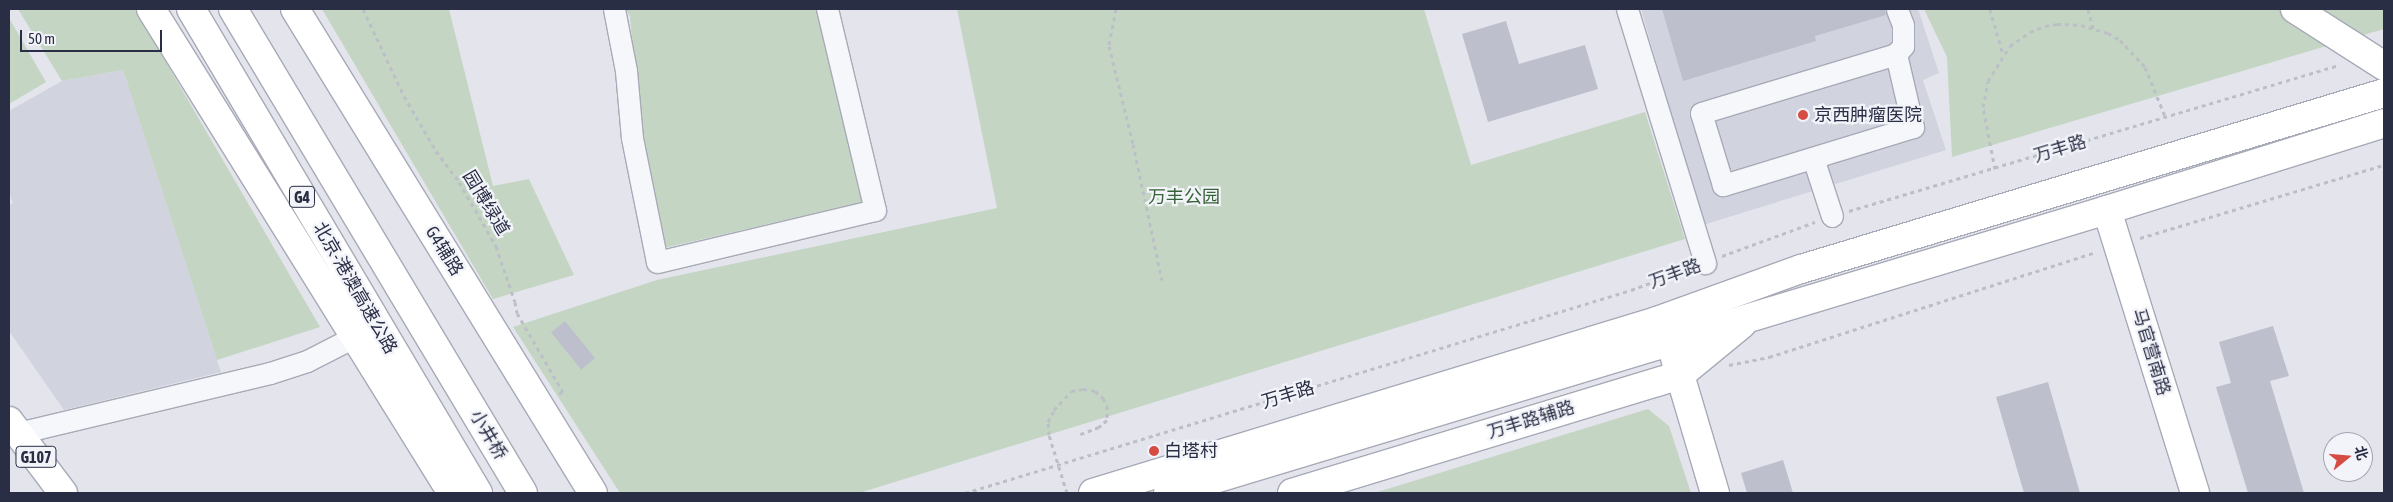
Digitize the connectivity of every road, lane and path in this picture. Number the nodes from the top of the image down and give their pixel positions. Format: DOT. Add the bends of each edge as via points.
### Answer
graph roads {
  1 [pos="151,9"];
  2 [pos="192,9"];
  3 [pos="233,9"];
  4 [pos="295,9"];
  5 [pos="363,9"];
  6 [pos="614,9"];
  7 [pos="827,9"];
  8 [pos="1116,9"];
  9 [pos="1626,9"];
  10 [pos="1898,9"];
  11 [pos="1990,9"];
  12 [pos="2088,9"];
  13 [pos="2295,9"];
  14 [pos="2093,28"];
  15 [pos="1896,54"];
  16 [pos="2003,55"];
  17 [pos="2380,62"];
  18 [pos="2384,93"];
  19 [pos="2166,116"];
  20 [pos="2384,123"];
  21 [pos="1813,158"];
  22 [pos="2384,165"];
  23 [pos="1994,169"];
  24 [pos="2107,210"];
  25 [pos="1832,216"];
  26 [pos="2118,245"];
  27 [pos="1705,263"];
  28 [pos="1162,280"];
  29 [pos="1753,316"];
  30 [pos="354,337"];
  31 [pos="1671,341"];
  32 [pos="1724,366"];
  33 [pos="1680,375"];
  34 [pos="538,402"];
  35 [pos="14,427"];
  36 [pos="1078,436"];
  37 [pos="63,493"];
  38 [pos="452,493"];
  39 [pos="478,493"];
  40 [pos="522,493"];
  41 [pos="593,493"];
  42 [pos="965,493"];
  43 [pos="1067,493"];
  44 [pos="1093,493"];
  45 [pos="1168,493"];
  46 [pos="1292,493"];
  47 [pos="1715,493"];
  48 [pos="2195,493"];
  1 -- 30 [label="main road"];
  2 -- 39 [label="main road, 北京-港澳高速公路 / G4"];
  3 -- 40 [label="main road, 小井桥 / G4"];
  4 -- 34 [label="main road, G4辅路"];
  5 -- 34 [label="path, 园博绿道" via="404,96 496,246 517,313 563,392"];
  6 -- 7 [label="street" via="626,71 632,138 656,262 875,210"];
  8 -- 28 [label="path" via="1109,46"];
  9 -- 27 [label="street"];
  10 -- 15 [label="street" via="1903,46"];
  11 -- 16 [label="path"];
  12 -- 14 [label="path"];
  13 -- 17 [label="main road"];
  14 -- 16 [label="path" via="2070,24 2045,26 2018,39"];
  14 -- 19 [label="path" via="2120,40 2139,59 2150,75"];
  15 -- 21 [label="street" via="1913,127"];
  15 -- 21 [label="street" via="1701,113 1723,185"];
  16 -- 23 [label="path" via="1988,82 1983,107"];
  17 -- 19 [label="path, 万丰路" via="2338,65"];
  18 -- 44 [label="main road, 万丰路" via="1802,269 1657,321"];
  19 -- 23 [label="path, 万丰路"];
  20 -- 24 [label="main road"];
  21 -- 25 [label="street"];
  22 -- 26 [label="path"];
  23 -- 25 [label="path, 万丰路"];
  24 -- 26 [label="main road, 马官营南路"];
  24 -- 29 [label="main road"];
  25 -- 27 [label="path, 万丰路"];
  26 -- 32 [label="path" via="1769,357"];
  26 -- 48 [label="main road, 马官营南路"];
  27 -- 42 [label="path, 万丰路" via="1621,293"];
  29 -- 31 [label="main road"];
  29 -- 33 [label="main road, 万丰路辅路"];
  30 -- 35 [label="street" via="307,361 270,373"];
  30 -- 38 [label="main road"];
  31 -- 33 [label="main road"];
  31 -- 45 [label="main road"];
  33 -- 46 [label="main road, 万丰路辅路"];
  33 -- 47 [label="main road"];
  34 -- 41 [label="main road, G4辅路"];
  35 -- 37 [label="main road, G107"];
  36 -- 43 [label="path, bridge" via="1107,420 1107,406 1095,391 1071,391 1048,422"];
}
